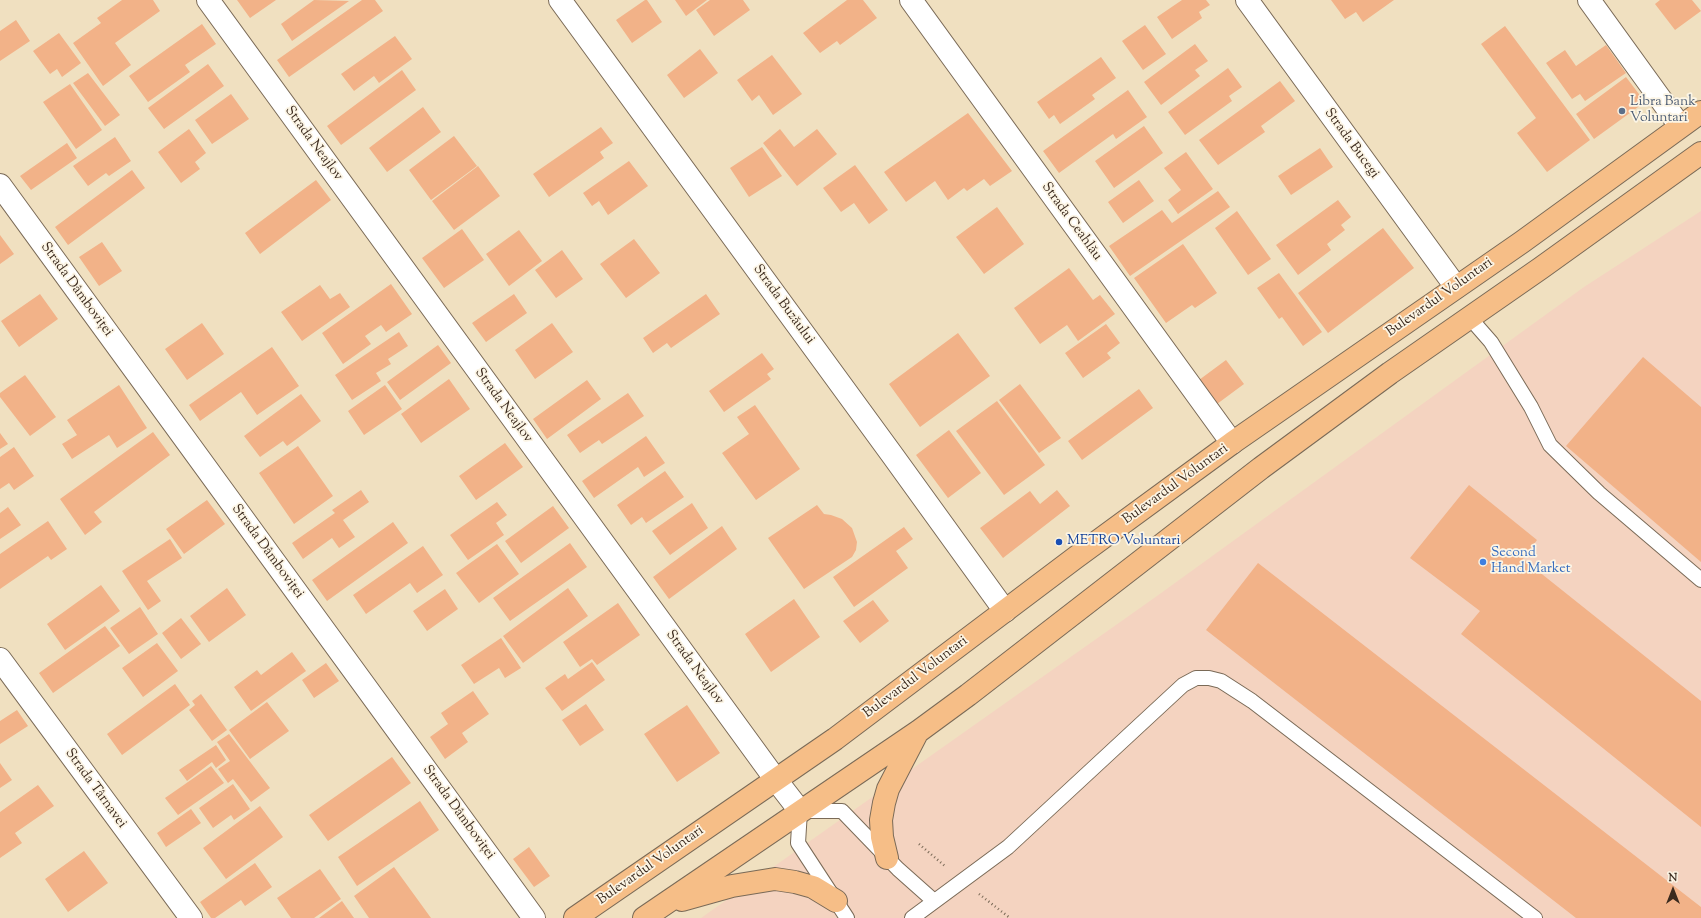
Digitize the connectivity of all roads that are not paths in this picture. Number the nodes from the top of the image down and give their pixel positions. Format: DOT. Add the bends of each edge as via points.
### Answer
graph roads {
  1 [pos="208,0"];
  2 [pos="560,0"];
  3 [pos="911,0"];
  4 [pos="1247,0"];
  5 [pos="1589,0"];
  6 [pos="1701,112"];
  7 [pos="1680,126"];
  8 [pos="1701,153"];
  9 [pos="0,185"];
  10 [pos="1456,287"];
  11 [pos="1470,318"];
  12 [pos="1232,443"];
  13 [pos="1701,580"];
  14 [pos="1005,611"];
  15 [pos="0,659"];
  16 [pos="919,731"];
  17 [pos="776,780"];
  18 [pos="800,811"];
  19 [pos="887,858"];
  20 [pos="934,900"];
  21 [pos="663,905"];
  22 [pos="841,910"];
  23 [pos="191,918"];
  24 [pos="534,918"];
  25 [pos="575,918"];
  26 [pos="644,918"];
  27 [pos="912,918"];
  28 [pos="1535,918"];
  1 -- 17 [label="street, Strada Neajlov"];
  2 -- 14 [label="street, Strada Buzăului"];
  3 -- 12 [label="street, Strada Ceahlău"];
  4 -- 10 [label="street, Strada Bucegi"];
  5 -- 7 [label="street"];
  6 -- 7 [label="highway, Bulevardul Voluntari"];
  7 -- 10 [label="highway, Bulevardul Voluntari"];
  8 -- 11 [label="highway"];
  9 -- 24 [label="street, Strada Dâmboviței"];
  10 -- 12 [label="highway, Bulevardul Voluntari"];
  11 -- 13 [label="lane" via="1491,342 1531,407 1550,445 1599,493"];
  11 -- 16 [label="highway" via="1261,468"];
  12 -- 14 [label="highway, Bulevardul Voluntari"];
  14 -- 17 [label="highway, Bulevardul Voluntari" via="835,739"];
  15 -- 23 [label="street, Strada Târnavei"];
  16 -- 18 [label="highway"];
  16 -- 19 [label="highway" via="888,789 884,803 881,820"];
  17 -- 18 [label="street, Strada Neajlov"];
  17 -- 25 [label="highway, Bulevardul Voluntari"];
  18 -- 19 [label="lane" via="842,811"];
  18 -- 21 [label="highway"];
  18 -- 22 [label="lane" via="798,843"];
  19 -- 20 [label="lane"];
  20 -- 27 [label="lane"];
  20 -- 28 [label="lane" via="1008,848 1182,685 1196,678 1209,678 1222,681 1252,701"];
  21 -- 22 [label="highway" via="732,886 775,879 813,887"];
  21 -- 26 [label="highway"];
}
